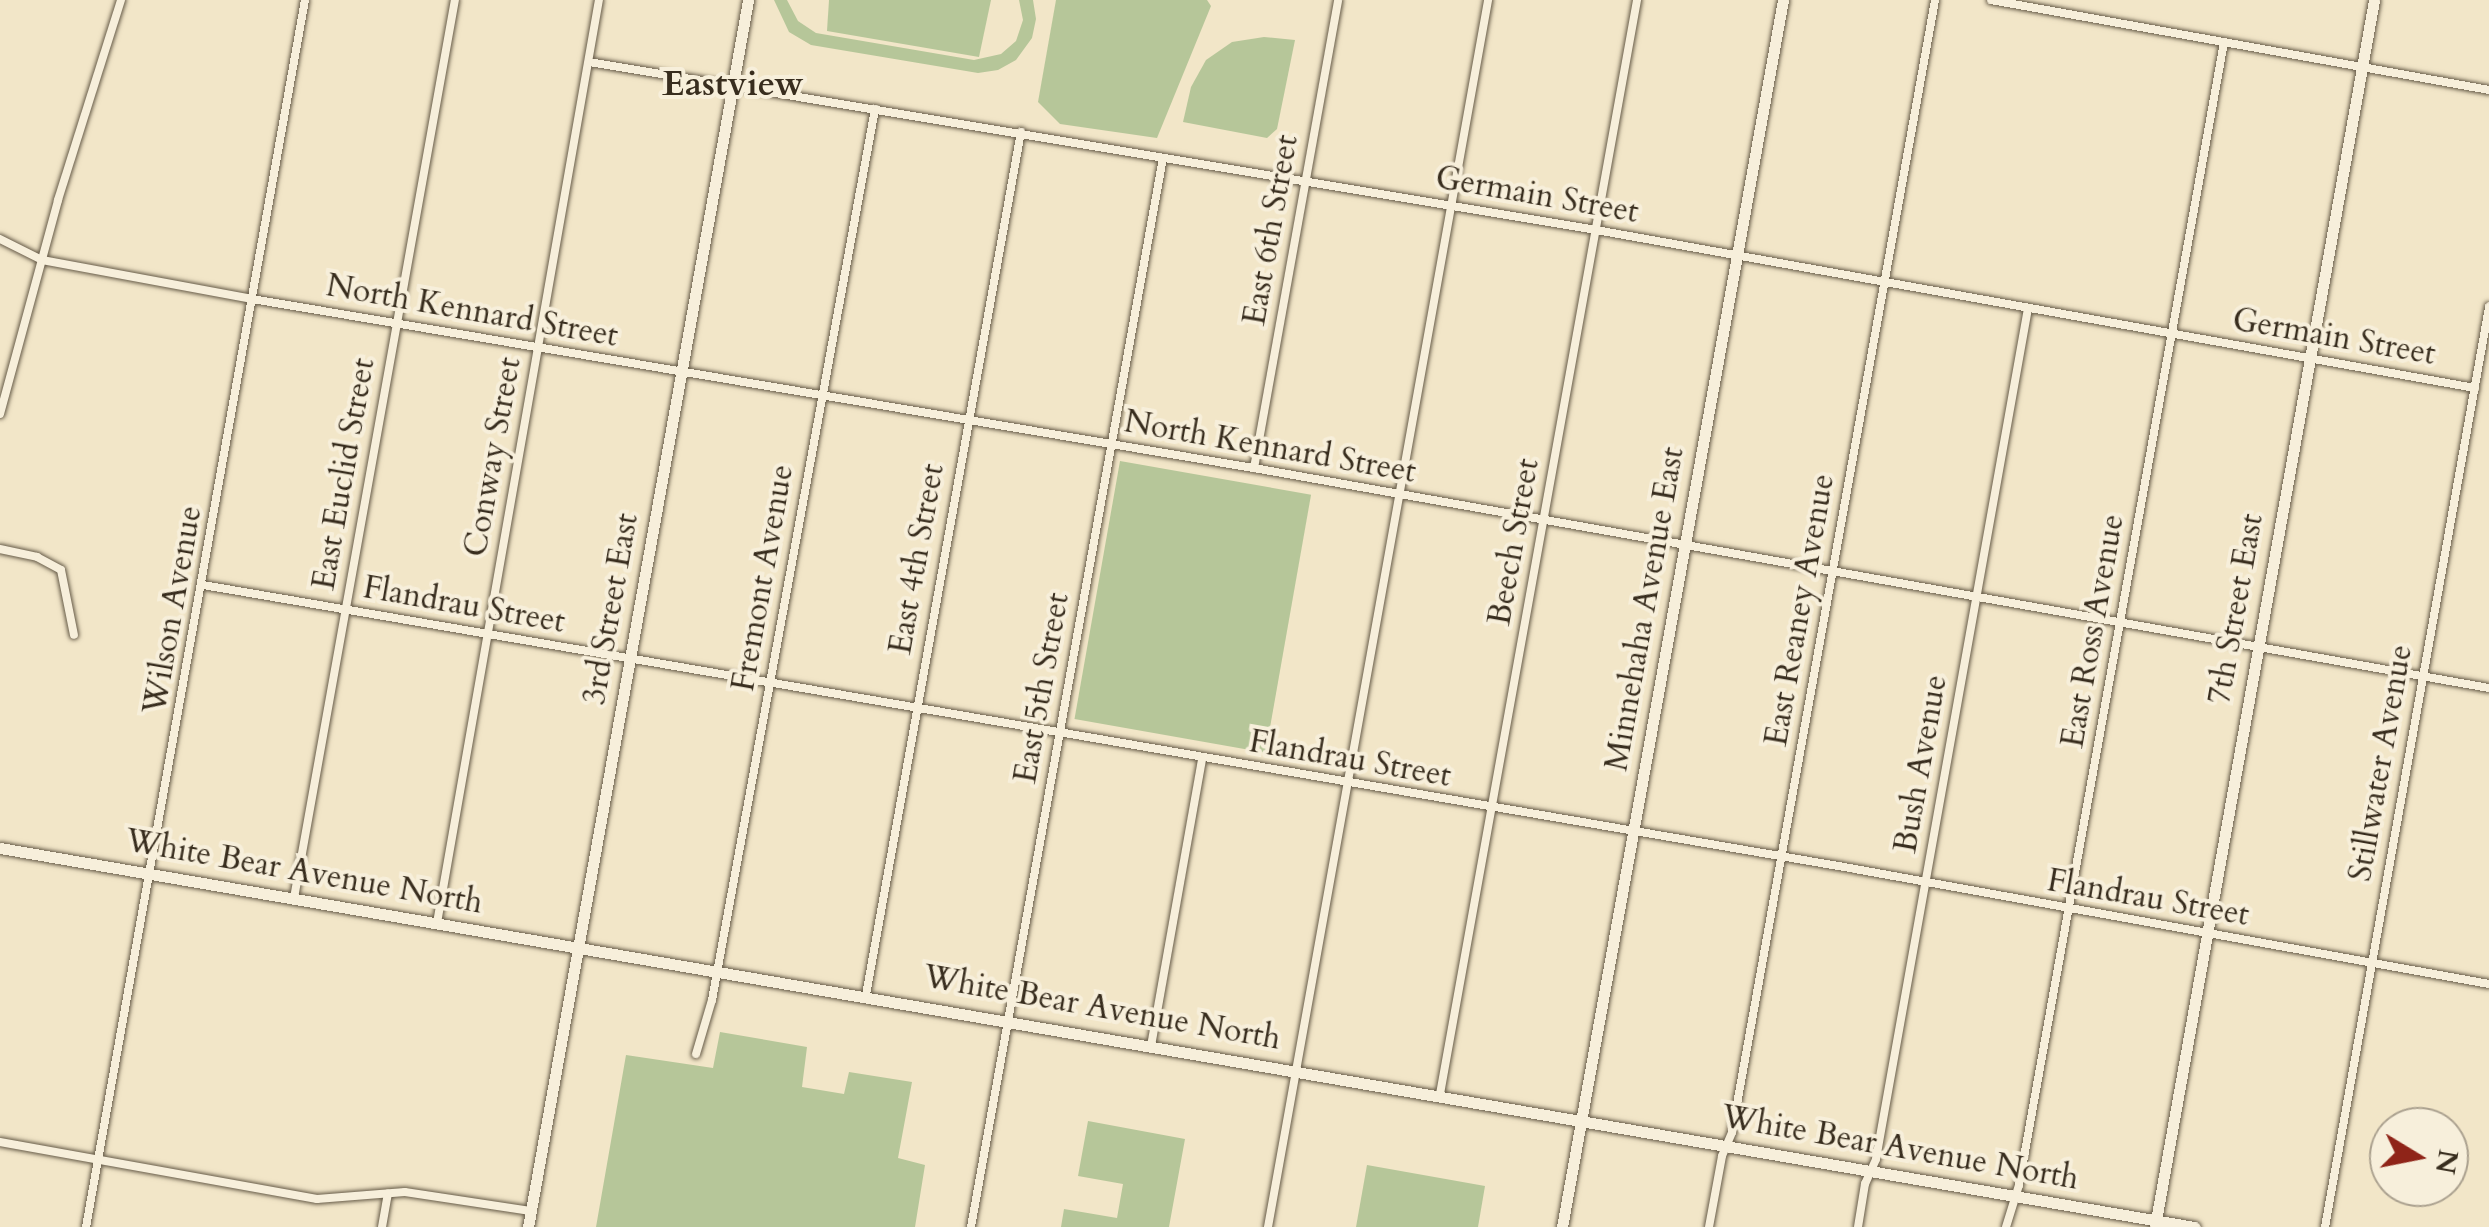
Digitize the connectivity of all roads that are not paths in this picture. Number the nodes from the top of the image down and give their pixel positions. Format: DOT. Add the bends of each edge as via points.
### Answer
graph roads {
  1 [pos="121,0"];
  2 [pos="305,0"];
  3 [pos="455,0"];
  4 [pos="588,0"];
  5 [pos="748,0"];
  6 [pos="1338,0"];
  7 [pos="1488,0"];
  8 [pos="1636,0"];
  9 [pos="1783,0"];
  10 [pos="1935,0"];
  11 [pos="1991,0"];
  12 [pos="2374,0"];
  13 [pos="599,1"];
  14 [pos="2224,42"];
  15 [pos="589,62"];
  16 [pos="2362,66"];
  17 [pos="732,84"];
  18 [pos="2489,90"];
  19 [pos="875,109"];
  20 [pos="1021,132"];
  21 [pos="1163,158"];
  22 [pos="1305,182"];
  23 [pos="1450,206"];
  24 [pos="1596,230"];
  25 [pos="0,240"];
  26 [pos="1737,255"];
  27 [pos="42,260"];
  28 [pos="1884,282"];
  29 [pos="252,299"];
  30 [pos="2489,307"];
  31 [pos="2028,308"];
  32 [pos="396,324"];
  33 [pos="2172,334"];
  34 [pos="538,349"];
  35 [pos="2309,358"];
  36 [pos="682,373"];
  37 [pos="2474,388"];
  38 [pos="822,397"];
  39 [pos="0,414"];
  40 [pos="966,422"];
  41 [pos="1111,446"];
  42 [pos="1254,468"];
  43 [pos="1400,494"];
  44 [pos="1544,519"];
  45 [pos="1685,543"];
  46 [pos="0,548"];
  47 [pos="1832,569"];
  48 [pos="203,585"];
  49 [pos="1976,596"];
  50 [pos="346,610"];
  51 [pos="2120,621"];
  52 [pos="74,635"];
  53 [pos="488,635"];
  54 [pos="2258,646"];
  55 [pos="629,659"];
  56 [pos="2422,676"];
  57 [pos="770,684"];
  58 [pos="2489,688"];
  59 [pos="916,709"];
  60 [pos="1059,734"];
  61 [pos="1202,759"];
  62 [pos="1346,784"];
  63 [pos="1492,809"];
  64 [pos="1633,834"];
  65 [pos="0,848"];
  66 [pos="1781,856"];
  67 [pos="151,874"];
  68 [pos="1925,882"];
  69 [pos="294,898"];
  70 [pos="2069,910"];
  71 [pos="437,923"];
  72 [pos="2206,933"];
  73 [pos="579,947"];
  74 [pos="2370,963"];
  75 [pos="718,970"];
  76 [pos="2489,984"];
  77 [pos="866,995"];
  78 [pos="1008,1020"];
  79 [pos="1151,1046"];
  80 [pos="696,1054"];
  81 [pos="1296,1069"];
  82 [pos="1440,1094"];
  83 [pos="1581,1119"];
  84 [pos="0,1142"];
  85 [pos="1727,1145"];
  86 [pos="98,1160"];
  87 [pos="1871,1170"];
  88 [pos="388,1194"];
  89 [pos="2014,1196"];
  90 [pos="531,1210"];
  91 [pos="2155,1224"];
  92 [pos="86,1227"];
  93 [pos="382,1227"];
  94 [pos="528,1227"];
  95 [pos="971,1227"];
  96 [pos="1268,1227"];
  97 [pos="1562,1227"];
  98 [pos="1709,1227"];
  99 [pos="1858,1227"];
  100 [pos="2006,1227"];
  101 [pos="2194,1227"];
  102 [pos="2325,1227"];
  1 -- 27 [label="street"];
  2 -- 29 [label="street, Wilson Avenue"];
  3 -- 32 [label="street, East Euclid Street"];
  4 -- 13 [label="street"];
  5 -- 17 [label="main road, 3rd Street East"];
  6 -- 22 [label="street, East 6th Street"];
  7 -- 23 [label="street"];
  8 -- 24 [label="street, Beech Street"];
  9 -- 26 [label="main road, Minnehaha Avenue East"];
  10 -- 28 [label="street, East Reaney Avenue"];
  11 -- 14 [label="street"];
  12 -- 16 [label="main road, 7th Street East"];
  13 -- 15 [label="street, Conway Street"];
  14 -- 16 [label="street"];
  14 -- 33 [label="street, East Ross Avenue"];
  15 -- 17 [label="street, Germain Street"];
  15 -- 34 [label="street, Conway Street"];
  16 -- 18 [label="street"];
  16 -- 35 [label="main road, 7th Street East"];
  17 -- 19 [label="street, Germain Street"];
  17 -- 36 [label="main road, 3rd Street East"];
  19 -- 20 [label="street, Germain Street"];
  19 -- 38 [label="street, Fremont Avenue"];
  20 -- 21 [label="street, Germain Street"];
  20 -- 40 [label="street, East 4th Street"];
  21 -- 22 [label="street, Germain Street"];
  21 -- 41 [label="street, East 5th Street"];
  22 -- 23 [label="street, Germain Street"];
  22 -- 42 [label="street, East 6th Street"];
  23 -- 24 [label="street, Germain Street"];
  23 -- 43 [label="street"];
  24 -- 26 [label="street, Germain Street"];
  24 -- 44 [label="street, Beech Street"];
  25 -- 27 [label="street, North Kennard Street"];
  26 -- 28 [label="street, Germain Street"];
  26 -- 45 [label="main road, Minnehaha Avenue East"];
  27 -- 29 [label="street, North Kennard Street"];
  27 -- 39 [label="street"];
  28 -- 31 [label="street, Germain Street"];
  28 -- 47 [label="street, East Reaney Avenue"];
  29 -- 32 [label="street, North Kennard Street"];
  29 -- 48 [label="street, Wilson Avenue"];
  30 -- 37 [label="street, Stillwater Avenue"];
  31 -- 33 [label="street, Germain Street"];
  31 -- 49 [label="street, Bush Avenue"];
  32 -- 34 [label="street, North Kennard Street"];
  32 -- 50 [label="street, East Euclid Street"];
  33 -- 35 [label="street, Germain Street"];
  33 -- 51 [label="street, East Ross Avenue"];
  34 -- 36 [label="street, North Kennard Street"];
  34 -- 53 [label="street, Conway Street"];
  35 -- 37 [label="street, Germain Street"];
  35 -- 54 [label="main road, 7th Street East"];
  36 -- 38 [label="street, North Kennard Street"];
  36 -- 55 [label="main road, 3rd Street East"];
  37 -- 56 [label="street, Stillwater Avenue"];
  38 -- 40 [label="street, North Kennard Street"];
  38 -- 57 [label="street, Fremont Avenue"];
  40 -- 41 [label="street, North Kennard Street"];
  40 -- 59 [label="street, East 4th Street"];
  41 -- 42 [label="street, North Kennard Street"];
  41 -- 60 [label="street, East 5th Street"];
  42 -- 43 [label="street, North Kennard Street"];
  43 -- 44 [label="street, North Kennard Street"];
  43 -- 62 [label="street"];
  44 -- 45 [label="street, North Kennard Street"];
  44 -- 63 [label="street, Beech Street"];
  45 -- 47 [label="street, North Kennard Street"];
  45 -- 64 [label="main road, Minnehaha Avenue East"];
  46 -- 52 [label="street" via="61,570"];
  47 -- 49 [label="street, North Kennard Street"];
  47 -- 66 [label="street, East Reaney Avenue"];
  48 -- 50 [label="street, Flandrau Street"];
  48 -- 67 [label="street, Wilson Avenue"];
  49 -- 51 [label="street, North Kennard Street"];
  49 -- 68 [label="street, Bush Avenue"];
  50 -- 53 [label="street, Flandrau Street"];
  50 -- 69 [label="street, East Euclid Street"];
  51 -- 54 [label="street, North Kennard Street"];
  51 -- 70 [label="street, East Ross Avenue"];
  53 -- 55 [label="street, Flandrau Street"];
  53 -- 71 [label="street, Conway Street"];
  54 -- 56 [label="street, North Kennard Street"];
  54 -- 72 [label="main road, 7th Street East"];
  55 -- 57 [label="street, Flandrau Street"];
  55 -- 73 [label="main road, 3rd Street East"];
  56 -- 58 [label="street, North Kennard Street"];
  56 -- 74 [label="street, Stillwater Avenue"];
  57 -- 59 [label="street, Flandrau Street"];
  57 -- 75 [label="street, Fremont Avenue"];
  59 -- 60 [label="street, Flandrau Street"];
  59 -- 77 [label="street, East 4th Street"];
  60 -- 61 [label="street, Flandrau Street"];
  60 -- 78 [label="street, East 5th Street"];
  61 -- 62 [label="street, Flandrau Street"];
  61 -- 79 [label="street"];
  62 -- 63 [label="street, Flandrau Street"];
  62 -- 81 [label="street"];
  63 -- 64 [label="street, Flandrau Street"];
  63 -- 82 [label="street, Beech Street"];
  64 -- 66 [label="street, Flandrau Street"];
  64 -- 83 [label="main road, Minnehaha Avenue East"];
  65 -- 67 [label="main road, White Bear Avenue North"];
  66 -- 68 [label="street, Flandrau Street"];
  66 -- 85 [label="street, East Reaney Avenue"];
  67 -- 69 [label="main road, White Bear Avenue North"];
  67 -- 86 [label="street, Wilson Avenue"];
  68 -- 70 [label="street, Flandrau Street"];
  68 -- 87 [label="street, Bush Avenue"];
  69 -- 71 [label="main road, White Bear Avenue North"];
  70 -- 72 [label="street, Flandrau Street"];
  70 -- 89 [label="street, East Ross Avenue"];
  71 -- 73 [label="main road, White Bear Avenue North"];
  72 -- 74 [label="street, Flandrau Street"];
  72 -- 91 [label="main road, 7th Street East"];
  73 -- 75 [label="main road, White Bear Avenue North"];
  73 -- 90 [label="main road, 3rd Street East"];
  74 -- 76 [label="street, Flandrau Street"];
  74 -- 102 [label="street, Stillwater Avenue"];
  75 -- 77 [label="main road, White Bear Avenue North"];
  75 -- 80 [label="street, Fremont Avenue"];
  77 -- 78 [label="main road, White Bear Avenue North"];
  78 -- 79 [label="main road, White Bear Avenue North"];
  78 -- 95 [label="street, East 5th Street"];
  79 -- 81 [label="main road, White Bear Avenue North"];
  81 -- 82 [label="main road, White Bear Avenue North"];
  81 -- 96 [label="street"];
  82 -- 83 [label="main road, White Bear Avenue North"];
  83 -- 85 [label="main road, White Bear Avenue North"];
  83 -- 97 [label="main road, Minnehaha Avenue East"];
  84 -- 86 [label="street"];
  85 -- 87 [label="main road, White Bear Avenue North"];
  85 -- 98 [label="street, East Reaney Avenue"];
  86 -- 88 [label="street" via="317,1199"];
  86 -- 92 [label="street, Wilson Avenue"];
  87 -- 89 [label="main road, White Bear Avenue North"];
  87 -- 99 [label="street, Bush Avenue"];
  88 -- 90 [label="street"];
  88 -- 93 [label="street"];
  89 -- 91 [label="main road, White Bear Avenue North"];
  89 -- 100 [label="street, East Ross Avenue"];
  90 -- 94 [label="main road, 3rd Street East"];
  91 -- 101 [label="main road, White Bear Avenue North"];
}
